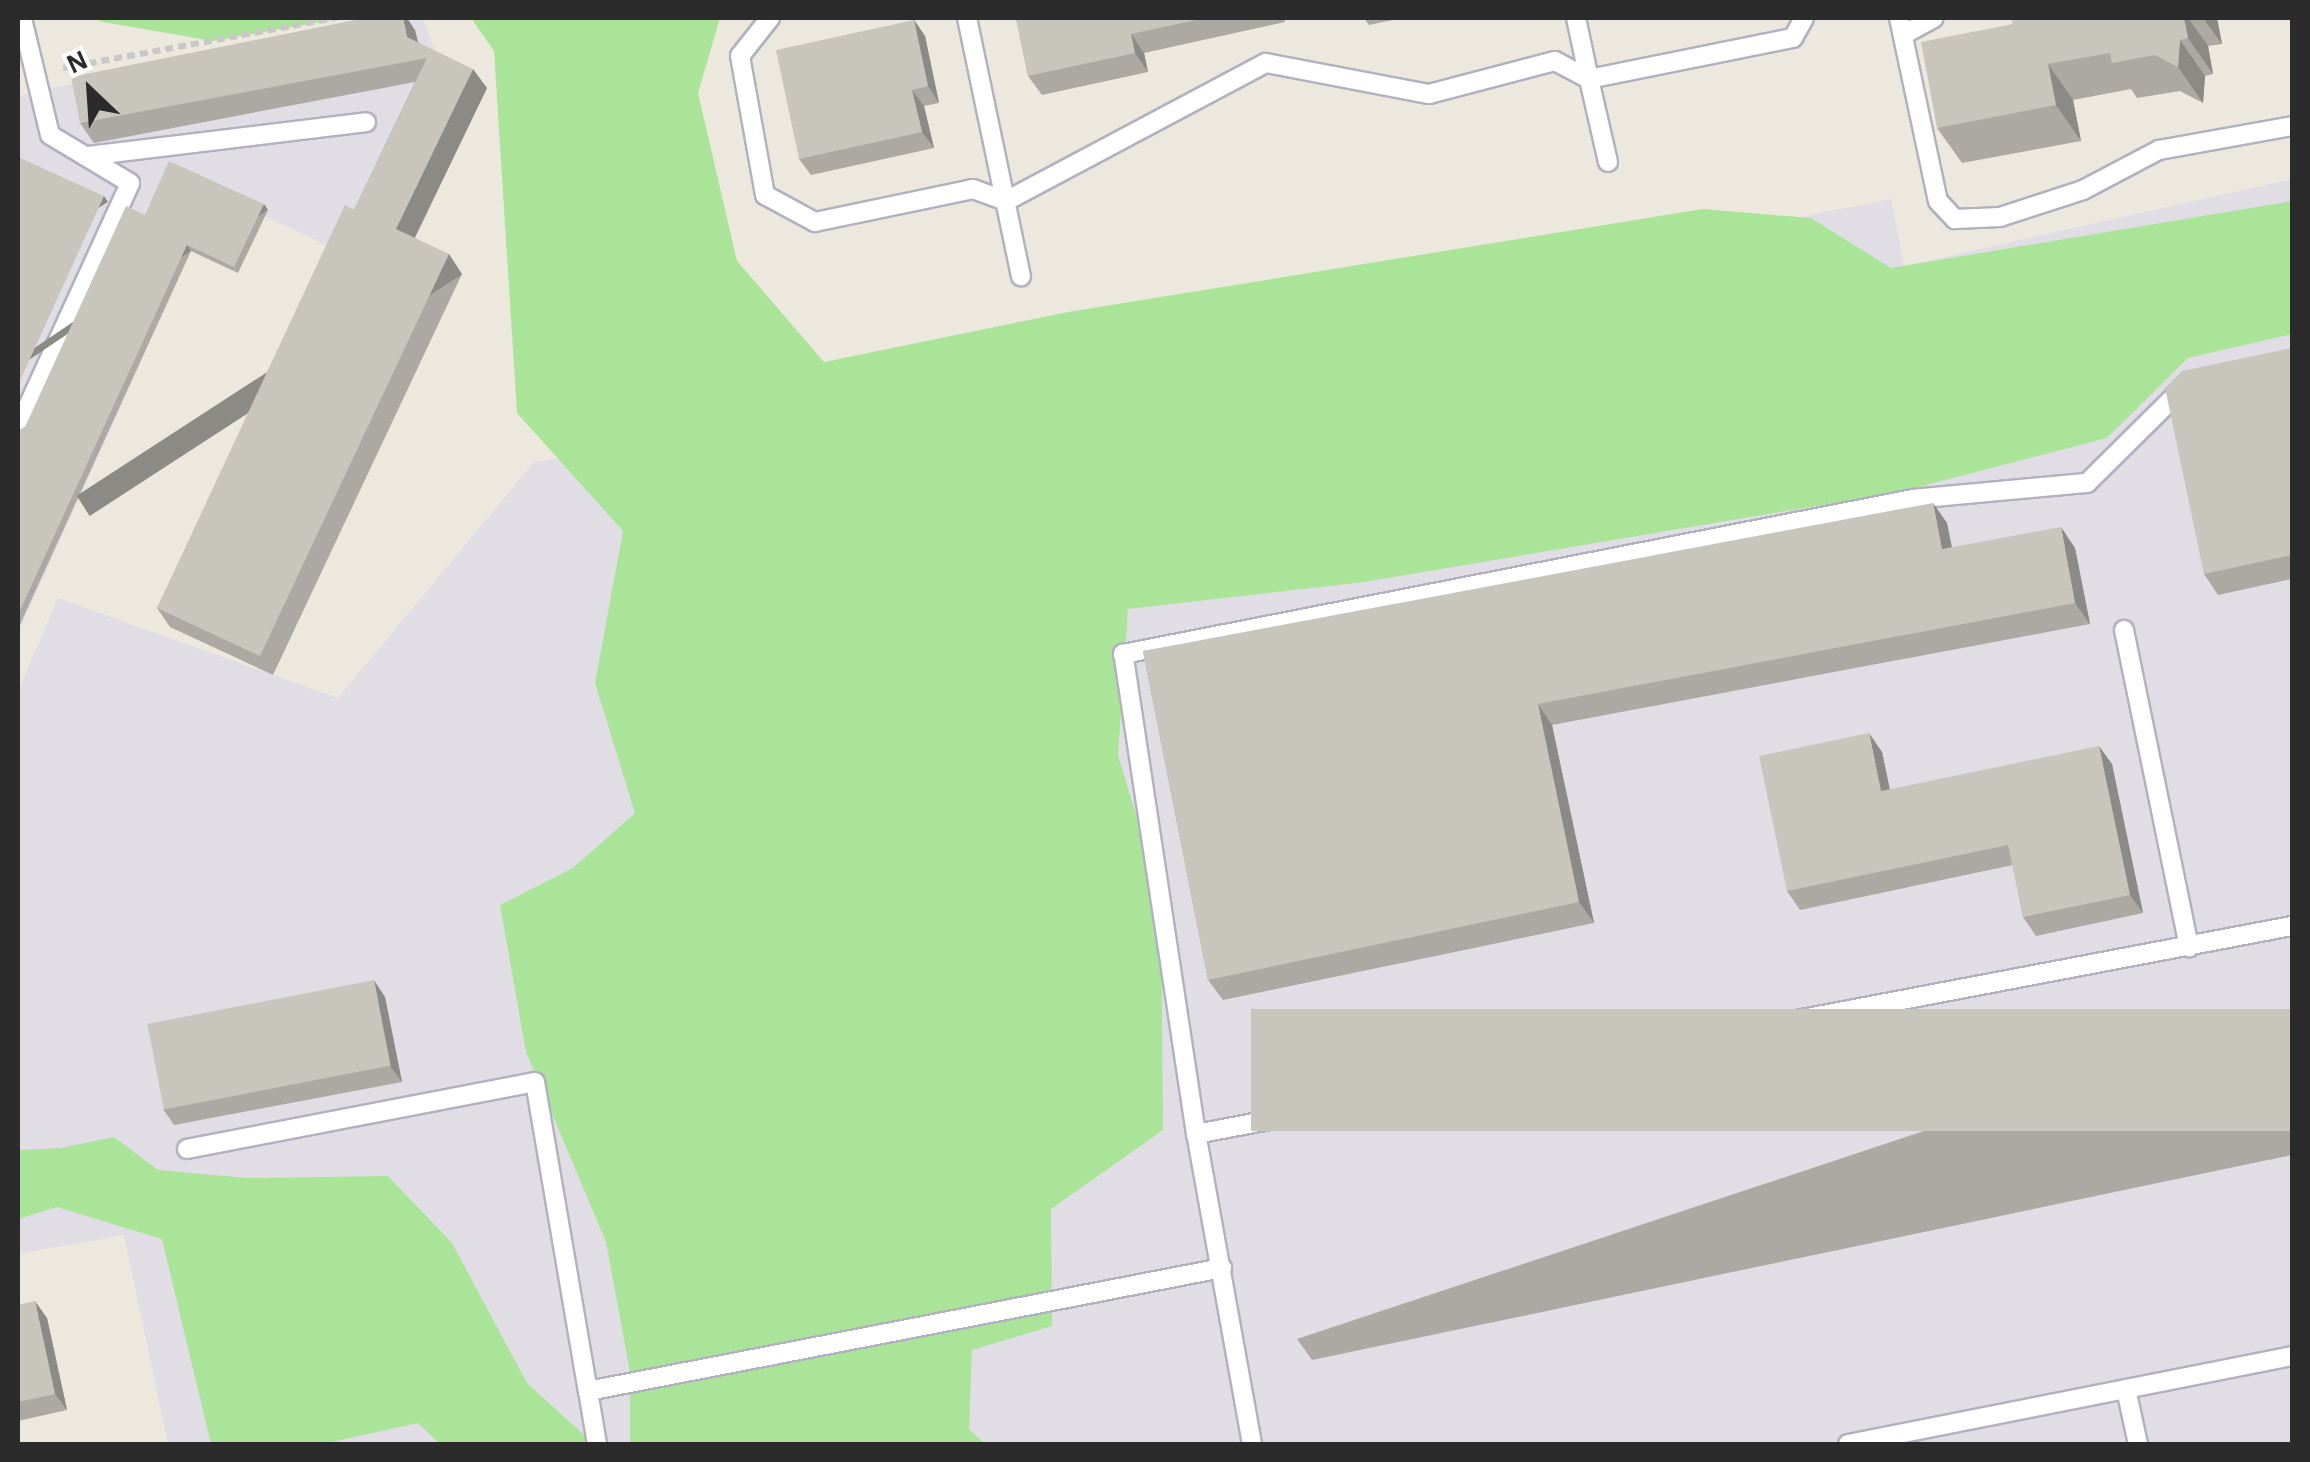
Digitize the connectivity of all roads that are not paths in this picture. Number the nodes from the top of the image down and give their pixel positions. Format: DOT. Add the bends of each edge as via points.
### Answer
graph roads {
  1 [pos="22,18"];
  2 [pos="770,18"];
  3 [pos="967,18"];
  4 [pos="1576,18"];
  5 [pos="1804,18"];
  6 [pos="1934,18"];
  7 [pos="1901,26"];
  8 [pos="1589,79"];
  9 [pos="366,122"];
  10 [pos="2292,126"];
  11 [pos="87,156"];
  12 [pos="1608,162"];
  13 [pos="1006,201"];
  14 [pos="1021,276"];
  15 [pos="2196,376"];
  16 [pos="18,428"];
  17 [pos="2124,630"];
  18 [pos="2292,926"];
  19 [pos="2188,947"];
  20 [pos="1196,1134"];
  21 [pos="187,1149"];
  22 [pos="1222,1268"];
  23 [pos="2292,1356"];
  24 [pos="2126,1389"];
  25 [pos="588,1391"];
  26 [pos="597,1444"];
  27 [pos="1252,1444"];
  28 [pos="1848,1444"];
  29 [pos="2138,1444"];
  1 -- 11 [label="lane" via="50,135"];
  2 -- 13 [label="lane" via="740,56 765,195 815,222 973,189"];
  3 -- 13 [label="lane"];
  4 -- 8 [label="lane"];
  5 -- 8 [label="lane" via="1793,38"];
  6 -- 7 [label="lane"];
  7 -- 10 [label="lane" via="1938,201 1956,219 2000,217 2083,190 2160,150"];
  8 -- 12 [label="lane"];
  8 -- 13 [label="lane" via="1555,61 1430,94 1266,63"];
  9 -- 11 [label="lane"];
  11 -- 16 [label="lane" via="130,183"];
  13 -- 14 [label="lane"];
  15 -- 20 [label="lane" via="2087,483 1913,500 1123,654"];
  17 -- 19 [label="lane"];
  18 -- 19 [label="lane"];
  19 -- 20 [label="lane"];
  20 -- 22 [label="lane"];
  21 -- 25 [label="lane" via="534,1082"];
  22 -- 25 [label="lane"];
  22 -- 27 [label="lane"];
  23 -- 24 [label="lane"];
  24 -- 28 [label="lane"];
  24 -- 29 [label="lane"];
  25 -- 26 [label="lane"];
}
